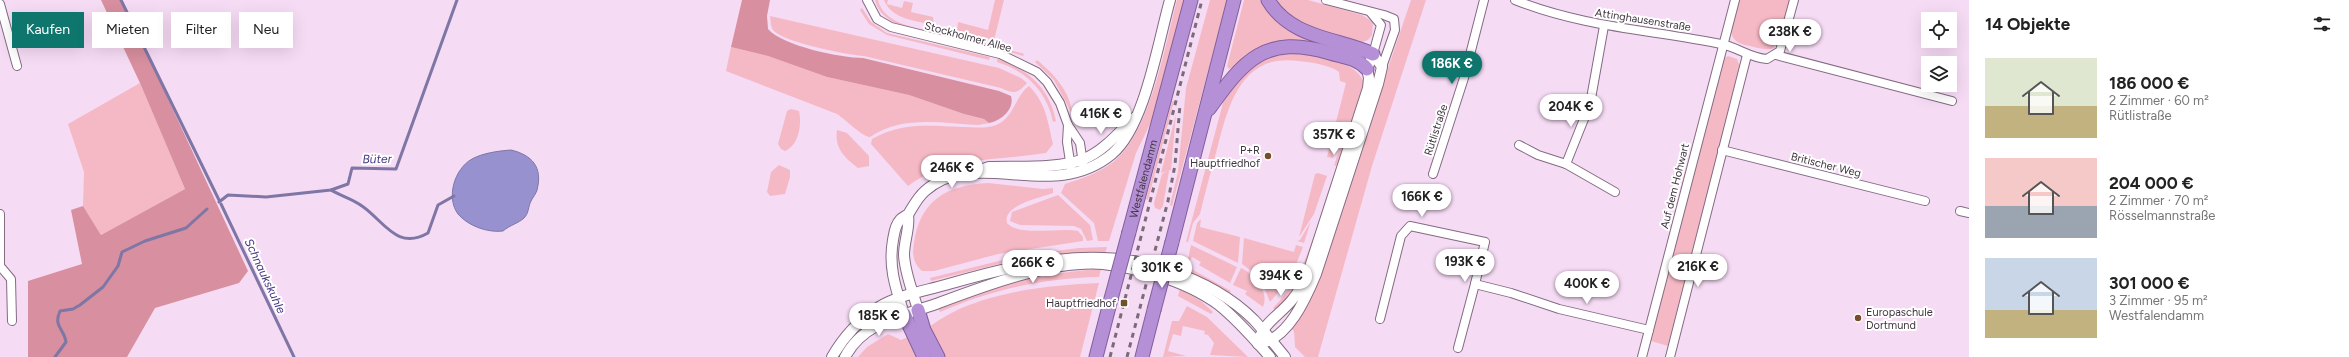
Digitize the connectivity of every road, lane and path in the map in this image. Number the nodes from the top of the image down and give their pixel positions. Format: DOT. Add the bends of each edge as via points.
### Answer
graph roads {
  1 [pos="867,0"];
  2 [pos="1170,0"];
  3 [pos="1191,0"];
  4 [pos="1234,0"];
  5 [pos="1268,0"];
  6 [pos="1326,0"];
  7 [pos="1484,0"];
  8 [pos="1515,0"];
  9 [pos="1735,0"];
  10 [pos="1794,0"];
  11 [pos="0,4"];
  12 [pos="1369,11"];
  13 [pos="1604,26"];
  14 [pos="1724,44"];
  15 [pos="1373,54"];
  16 [pos="1747,55"];
  17 [pos="1776,56"];
  18 [pos="17,66"];
  19 [pos="1382,68"];
  20 [pos="1367,69"];
  21 [pos="1952,101"];
  22 [pos="1136,116"];
  23 [pos="1205,116"];
  24 [pos="1068,125"];
  25 [pos="1519,145"];
  26 [pos="1722,150"];
  27 [pos="1084,159"];
  28 [pos="1070,162"];
  29 [pos="1566,164"];
  30 [pos="974,172"];
  31 [pos="1082,172"];
  32 [pos="1433,174"];
  33 [pos="1072,175"];
  34 [pos="1615,192"];
  35 [pos="1925,201"];
  36 [pos="1960,211"];
  37 [pos="1969,213"];
  38 [pos="0,214"];
  39 [pos="908,215"];
  40 [pos="1,241"];
  41 [pos="1475,284"];
  42 [pos="913,294"];
  43 [pos="900,299"];
  44 [pos="918,310"];
  45 [pos="904,314"];
  46 [pos="1380,319"];
  47 [pos="12,320"];
  48 [pos="1105,322"];
  49 [pos="1262,330"];
  50 [pos="1649,330"];
  51 [pos="1271,340"];
  52 [pos="1258,344"];
  53 [pos="1458,348"];
  54 [pos="832,357"];
  55 [pos="845,357"];
  56 [pos="924,357"];
  57 [pos="938,357"];
  58 [pos="1087,357"];
  59 [pos="1096,357"];
  60 [pos="1142,357"];
  61 [pos="1270,357"];
  62 [pos="1285,357"];
  63 [pos="1642,357"];
  64 [pos="1670,357"];
  1 -- 24 [label="street, Stockholmer Allee" via="877,19 891,27 1000,54 1037,72 1054,92"];
  2 -- 22 [label="street" via="1146,90"];
  3 -- 48 [label="highway, Westfalendamm, bridge"];
  4 -- 23 [label="highway"];
  5 -- 15 [label="highway" via="1280,16 1297,28"];
  6 -- 12 [label="street"];
  7 -- 32 [label="street, Rütlistraße" via="1464,78"];
  8 -- 13 [label="street, Attinghausenstraße" via="1569,18"];
  9 -- 14 [label="street, Auf dem Hohwart"];
  10 -- 17 [label="street" via="1783,44"];
  11 -- 18 [label="street"];
  12 -- 15 [label="street" via="1381,25"];
  12 -- 19 [label="street" via="1394,19 1397,25"];
  13 -- 14 [label="street, Attinghausenstraße"];
  13 -- 29 [label="street" via="1590,104"];
  14 -- 16 [label="street"];
  14 -- 50 [label="street, Auf dem Hohwart"];
  15 -- 19 [label="street"];
  15 -- 20 [label="street"];
  16 -- 17 [label="street" via="1767,59"];
  16 -- 26 [label="street"];
  17 -- 21 [label="street"];
  19 -- 20 [label="street"];
  19 -- 51 [label="street" via="1365,128 1311,285 1292,319"];
  20 -- 23 [label="highway" via="1356,60 1301,46 1288,46 1270,51 1253,58 1241,67"];
  20 -- 49 [label="street" via="1368,88 1306,277 1292,300"];
  22 -- 27 [label="street" via="1113,139"];
  22 -- 31 [label="street" via="1128,137 1119,148 1100,164"];
  23 -- 60 [label="highway, bridge"];
  24 -- 27 [label="street, Stockholmer Allee" via="1080,142"];
  24 -- 28 [label="street, Stockholmer Allee"];
  25 -- 29 [label="street" via="1538,155"];
  26 -- 35 [label="street, Britischer Weg"];
  26 -- 64 [label="street"];
  27 -- 28 [label="street"];
  27 -- 31 [label="street, Stockholmer Allee"];
  28 -- 30 [label="street" via="989,167"];
  28 -- 33 [label="street, Stockholmer Allee"];
  29 -- 34 [label="street"];
  30 -- 33 [label="street" via="1050,177"];
  30 -- 39 [label="street" via="940,181 925,191"];
  31 -- 33 [label="street"];
  36 -- 37 [label="street"];
  38 -- 40 [label="street"];
  39 -- 42 [label="street" via="905,262"];
  39 -- 43 [label="street" via="900,220 894,233 891,252 892,275"];
  40 -- 47 [label="street" via="0,266 11,279"];
  41 -- 46 [label="street" via="1485,242 1410,226 1401,236"];
  41 -- 50 [label="street" via="1511,293 1546,306"];
  41 -- 53 [label="street"];
  42 -- 43 [label="street"];
  42 -- 44 [label="street"];
  42 -- 49 [label="street" via="1007,268 1072,258 1105,257 1152,264 1184,276 1229,300"];
  43 -- 45 [label="street"];
  43 -- 54 [label="street" via="880,306 864,318 850,330"];
  44 -- 45 [label="street"];
  44 -- 52 [label="street" via="1005,280 1050,269 1103,264 1149,273 1192,288 1219,306"];
  44 -- 57 [label="highway" via="924,330"];
  45 -- 55 [label="street" via="869,330 856,341"];
  45 -- 56 [label="highway"];
  48 -- 58 [label="highway"];
  48 -- 59 [label="highway, Westfalendamm"];
  49 -- 51 [label="street"];
  49 -- 52 [label="street"];
  50 -- 63 [label="street, Auf dem Hohwart"];
  51 -- 52 [label="street"];
  51 -- 62 [label="street"];
  52 -- 61 [label="street"];
}
